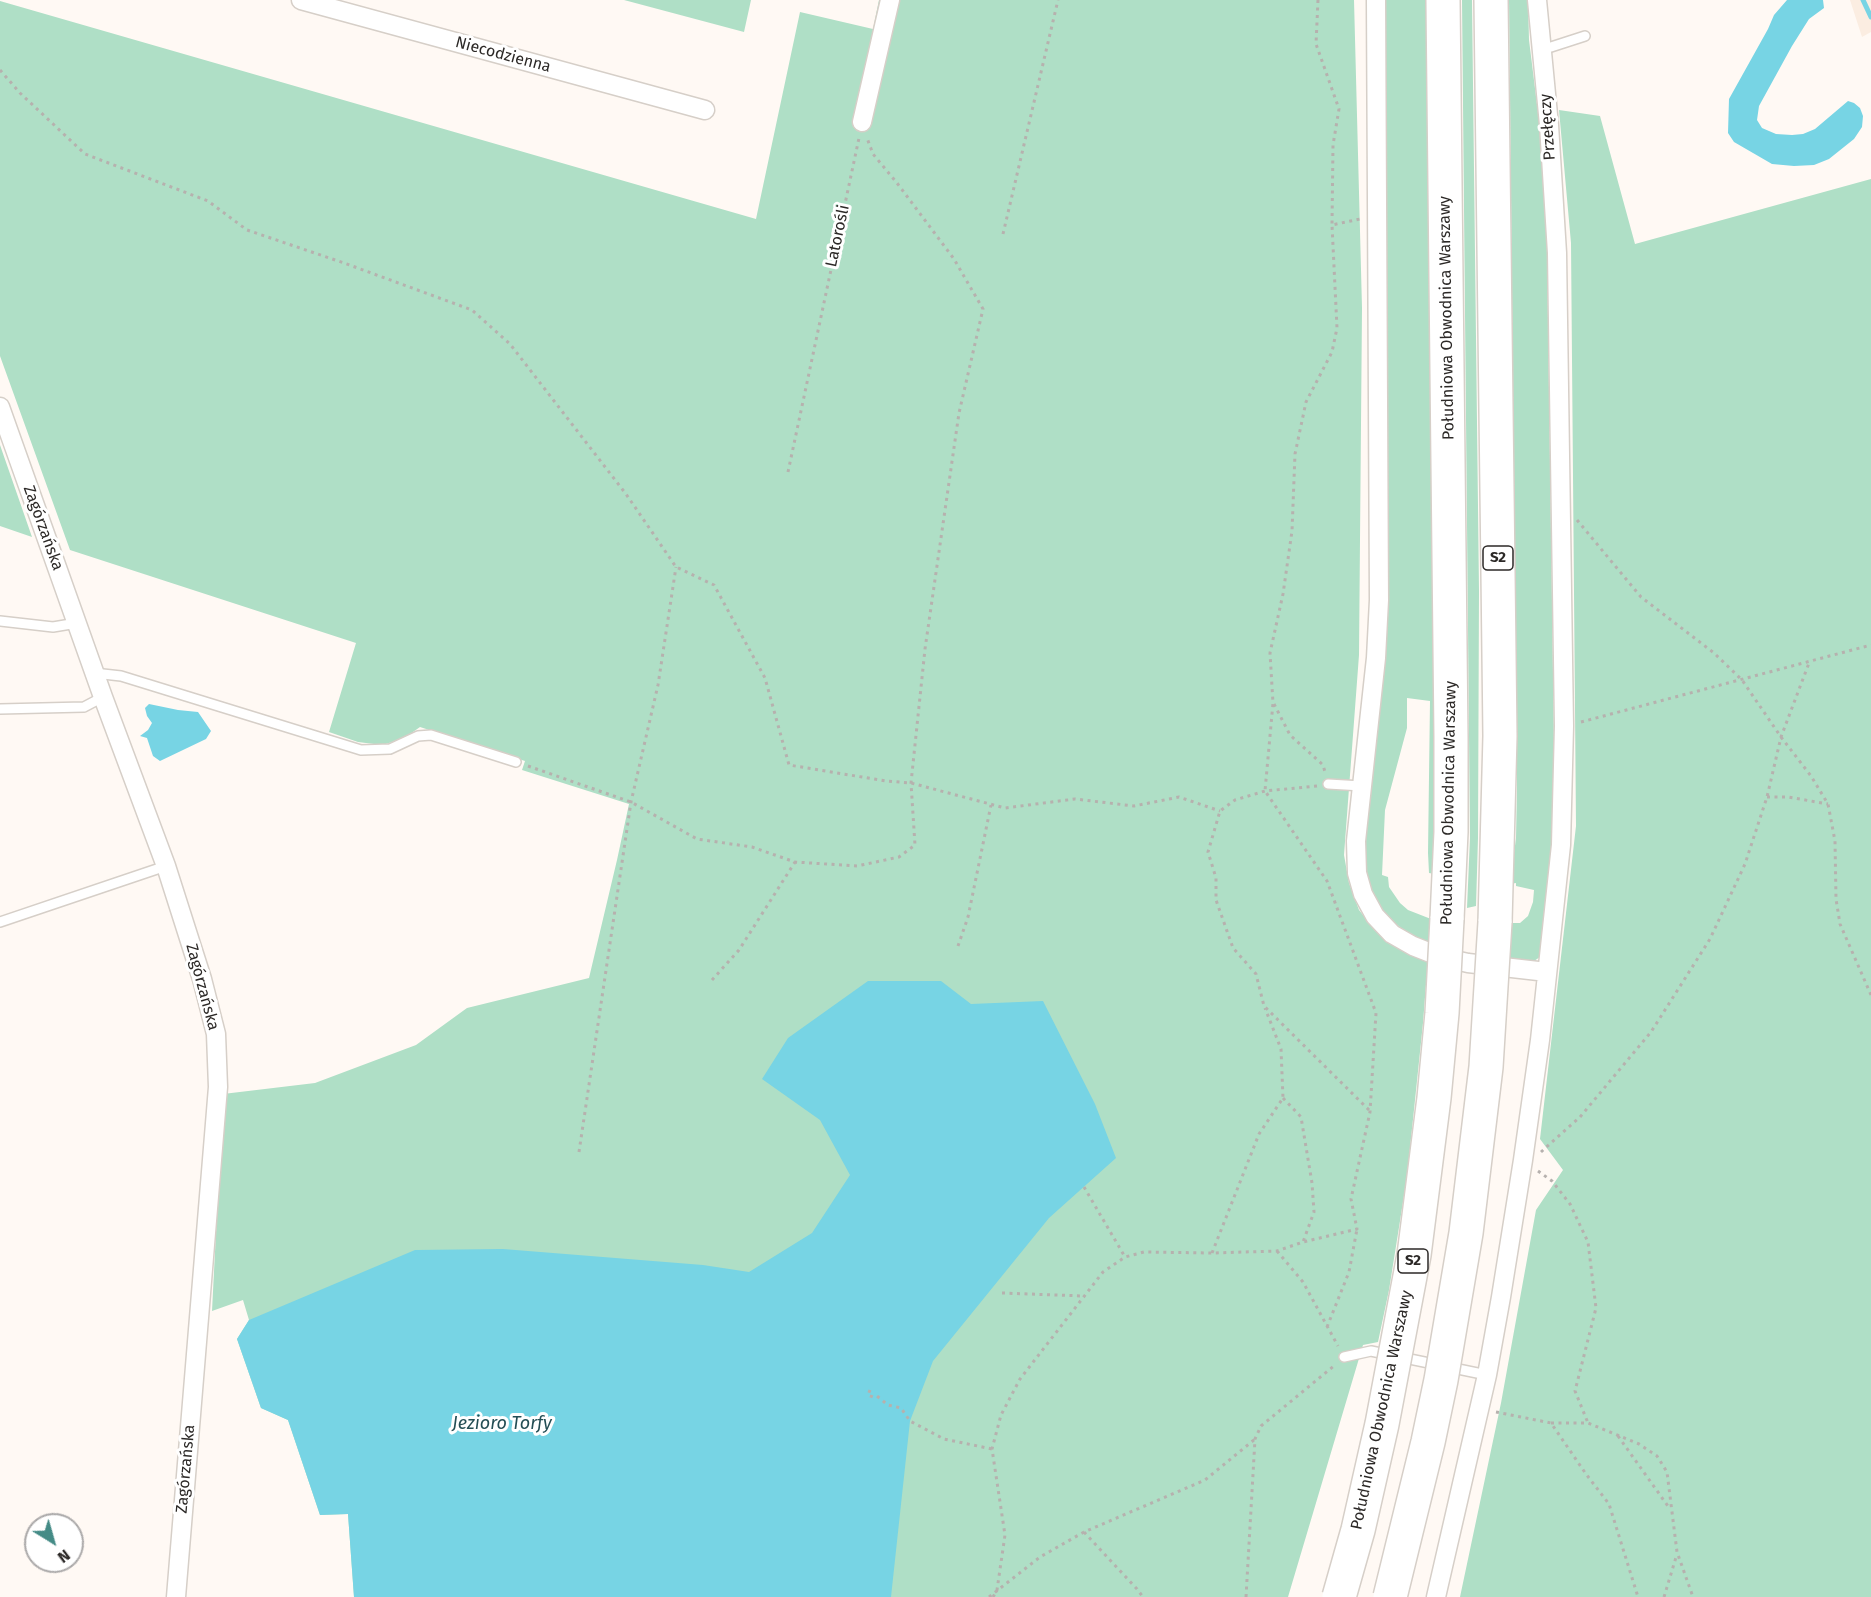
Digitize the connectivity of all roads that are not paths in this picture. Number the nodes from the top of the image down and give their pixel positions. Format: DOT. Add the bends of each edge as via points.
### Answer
graph roads {
  1 [pos="301,0"];
  2 [pos="890,0"];
  3 [pos="1376,0"];
  4 [pos="1443,0"];
  5 [pos="1491,0"];
  6 [pos="1537,0"];
  7 [pos="1585,36"];
  8 [pos="1542,48"];
  9 [pos="705,110"];
  10 [pos="862,122"];
  11 [pos="0,407"];
  12 [pos="0,621"];
  13 [pos="77,623"];
  14 [pos="94,673"];
  15 [pos="103,697"];
  16 [pos="0,709"];
  17 [pos="516,762"];
  18 [pos="1329,784"];
  19 [pos="1362,786"];
  20 [pos="166,866"];
  21 [pos="0,922"];
  22 [pos="1547,972"];
  23 [pos="1344,1357"];
  24 [pos="1487,1375"];
  25 [pos="176,1597"];
  26 [pos="1339,1597"];
  27 [pos="1390,1597"];
  28 [pos="1436,1597"];
  1 -- 9 [label="street, Niecodzienna"];
  2 -- 10 [label="street"];
  3 -- 19 [label="street" via="1379,600 1377,658"];
  4 -- 26 [label="highway, Południowa Obwodnica Warszawy / S2, bridge" via="1451,737 1448,919 1434,1098 1414,1255 1382,1424"];
  5 -- 27 [label="highway, S2, bridge" via="1500,736 1486,1067 1466,1233 1441,1380"];
  6 -- 8 [label="street, Przełęczy"];
  7 -- 8 [label="lane"];
  8 -- 22 [label="street, Przełęczy" via="1557,254 1564,726 1561,845"];
  11 -- 13 [label="street, Zagórzańska"];
  12 -- 13 [label="lane" via="53,627"];
  13 -- 14 [label="street, Zagórzańska"];
  14 -- 15 [label="street, Zagórzańska"];
  14 -- 17 [label="lane" via="121,676 361,750 390,749 418,736 431,735"];
  15 -- 16 [label="lane" via="84,707"];
  15 -- 20 [label="street, Zagórzańska"];
  18 -- 19 [label="lane"];
  19 -- 22 [label="street" via="1357,873 1368,905 1383,925 1413,946 1441,957"];
  20 -- 21 [label="lane"];
  20 -- 25 [label="street, Zagórzańska" via="216,1034 218,1087"];
  22 -- 24 [label="street, Przełęczy" via="1523,1160"];
  23 -- 24 [label="lane" via="1371,1351"];
  24 -- 28 [label="street, Przełęczy"];
}
